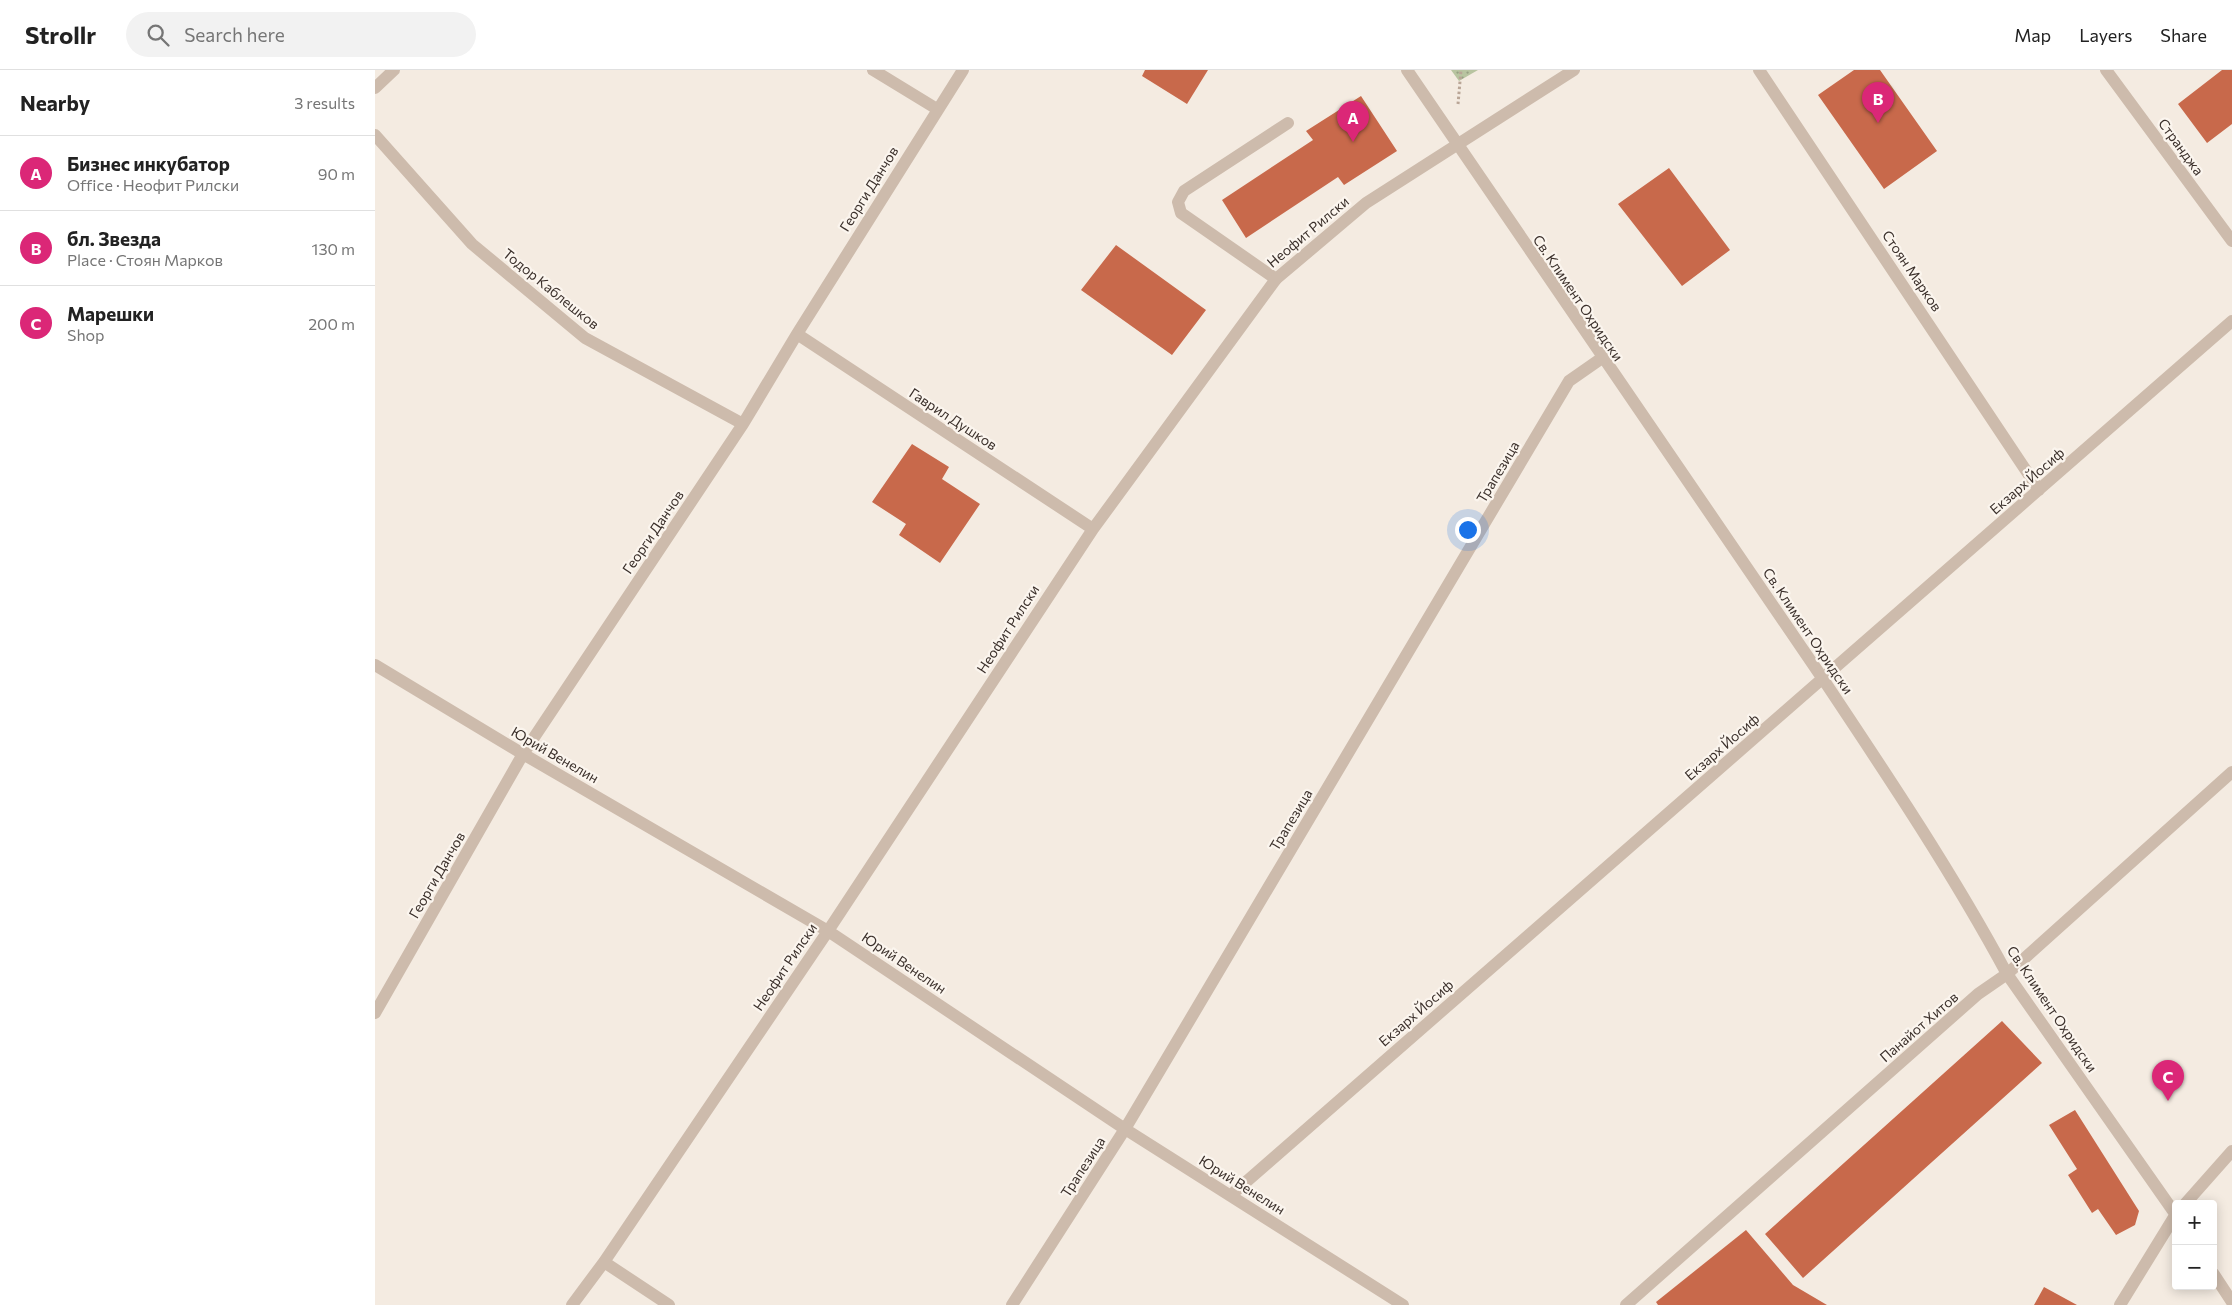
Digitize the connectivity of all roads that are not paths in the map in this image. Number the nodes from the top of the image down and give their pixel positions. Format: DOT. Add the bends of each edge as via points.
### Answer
graph roads {
  1 [pos="394,70"];
  2 [pos="873,70"];
  3 [pos="963,70"];
  4 [pos="1407,70"];
  5 [pos="1574,70"];
  6 [pos="1759,70"];
  7 [pos="2106,70"];
  8 [pos="375,88"];
  9 [pos="937,110"];
  10 [pos="1287,122"];
  11 [pos="375,135"];
  12 [pos="1457,146"];
  13 [pos="2232,241"];
  14 [pos="1275,279"];
  15 [pos="2232,322"];
  16 [pos="797,334"];
  17 [pos="1602,358"];
  18 [pos="743,424"];
  19 [pos="2039,490"];
  20 [pos="1093,529"];
  21 [pos="375,665"];
  22 [pos="1823,679"];
  23 [pos="523,754"];
  24 [pos="2232,772"];
  25 [pos="828,931"];
  26 [pos="2007,974"];
  27 [pos="375,1013"];
  28 [pos="1125,1129"];
  29 [pos="2232,1151"];
  30 [pos="1231,1195"];
  31 [pos="2189,1200"];
  32 [pos="2172,1209"];
  33 [pos="2172,1221"];
  34 [pos="604,1262"];
  35 [pos="2217,1279"];
  36 [pos="2232,1302"];
  37 [pos="572,1305"];
  38 [pos="669,1305"];
  39 [pos="1012,1305"];
  40 [pos="1403,1305"];
  41 [pos="1626,1305"];
  42 [pos="2120,1305"];
  1 -- 8 [label="street"];
  2 -- 9 [label="street"];
  3 -- 9 [label="street, Георги Данчов"];
  4 -- 12 [label="street, Св. Климент Охридски"];
  5 -- 12 [label="street, Неофит Рилски"];
  6 -- 19 [label="street, Стоян Марков"];
  7 -- 13 [label="street, Странджа"];
  9 -- 16 [label="street, Георги Данчов"];
  10 -- 14 [label="street" via="1184,191 1177,202 1181,213"];
  11 -- 18 [label="street, Тодор Каблешков" via="472,244 585,338"];
  12 -- 14 [label="street, Неофит Рилски" via="1366,203"];
  12 -- 17 [label="street, Св. Климент Охридски"];
  14 -- 20 [label="street, Неофит Рилски"];
  15 -- 19 [label="street, Екзарх Йосиф"];
  16 -- 18 [label="street, Георги Данчов"];
  16 -- 20 [label="street, Гаврил Душков"];
  17 -- 22 [label="street, Св. Климент Охридски"];
  17 -- 28 [label="street, Трапезица" via="1569,381"];
  18 -- 23 [label="street, Георги Данчов"];
  19 -- 22 [label="street, Екзарх Йосиф"];
  20 -- 25 [label="street, Неофит Рилски"];
  21 -- 23 [label="street, Юрий Венелин"];
  22 -- 26 [label="street, Св. Климент Охридски" via="1881,766"];
  22 -- 30 [label="street, Екзарх Йосиф"];
  23 -- 25 [label="street, Юрий Венелин"];
  23 -- 27 [label="street, Георги Данчов"];
  24 -- 26 [label="street, Панайот Хитов"];
  25 -- 28 [label="street, Юрий Венелин"];
  25 -- 34 [label="street, Неофит Рилски"];
  26 -- 32 [label="street, Св. Климент Охридски"];
  26 -- 41 [label="street, Панайот Хитов" via="1978,994"];
  28 -- 30 [label="street, Юрий Венелин"];
  28 -- 39 [label="street, Трапезица"];
  29 -- 31 [label="street"];
  30 -- 40 [label="street, Юрий Венелин"];
  33 -- 42 [label="street"];
  34 -- 37 [label="street, Неофит Рилски"];
  34 -- 38 [label="street"];
  35 -- 36 [label="street"];
}
